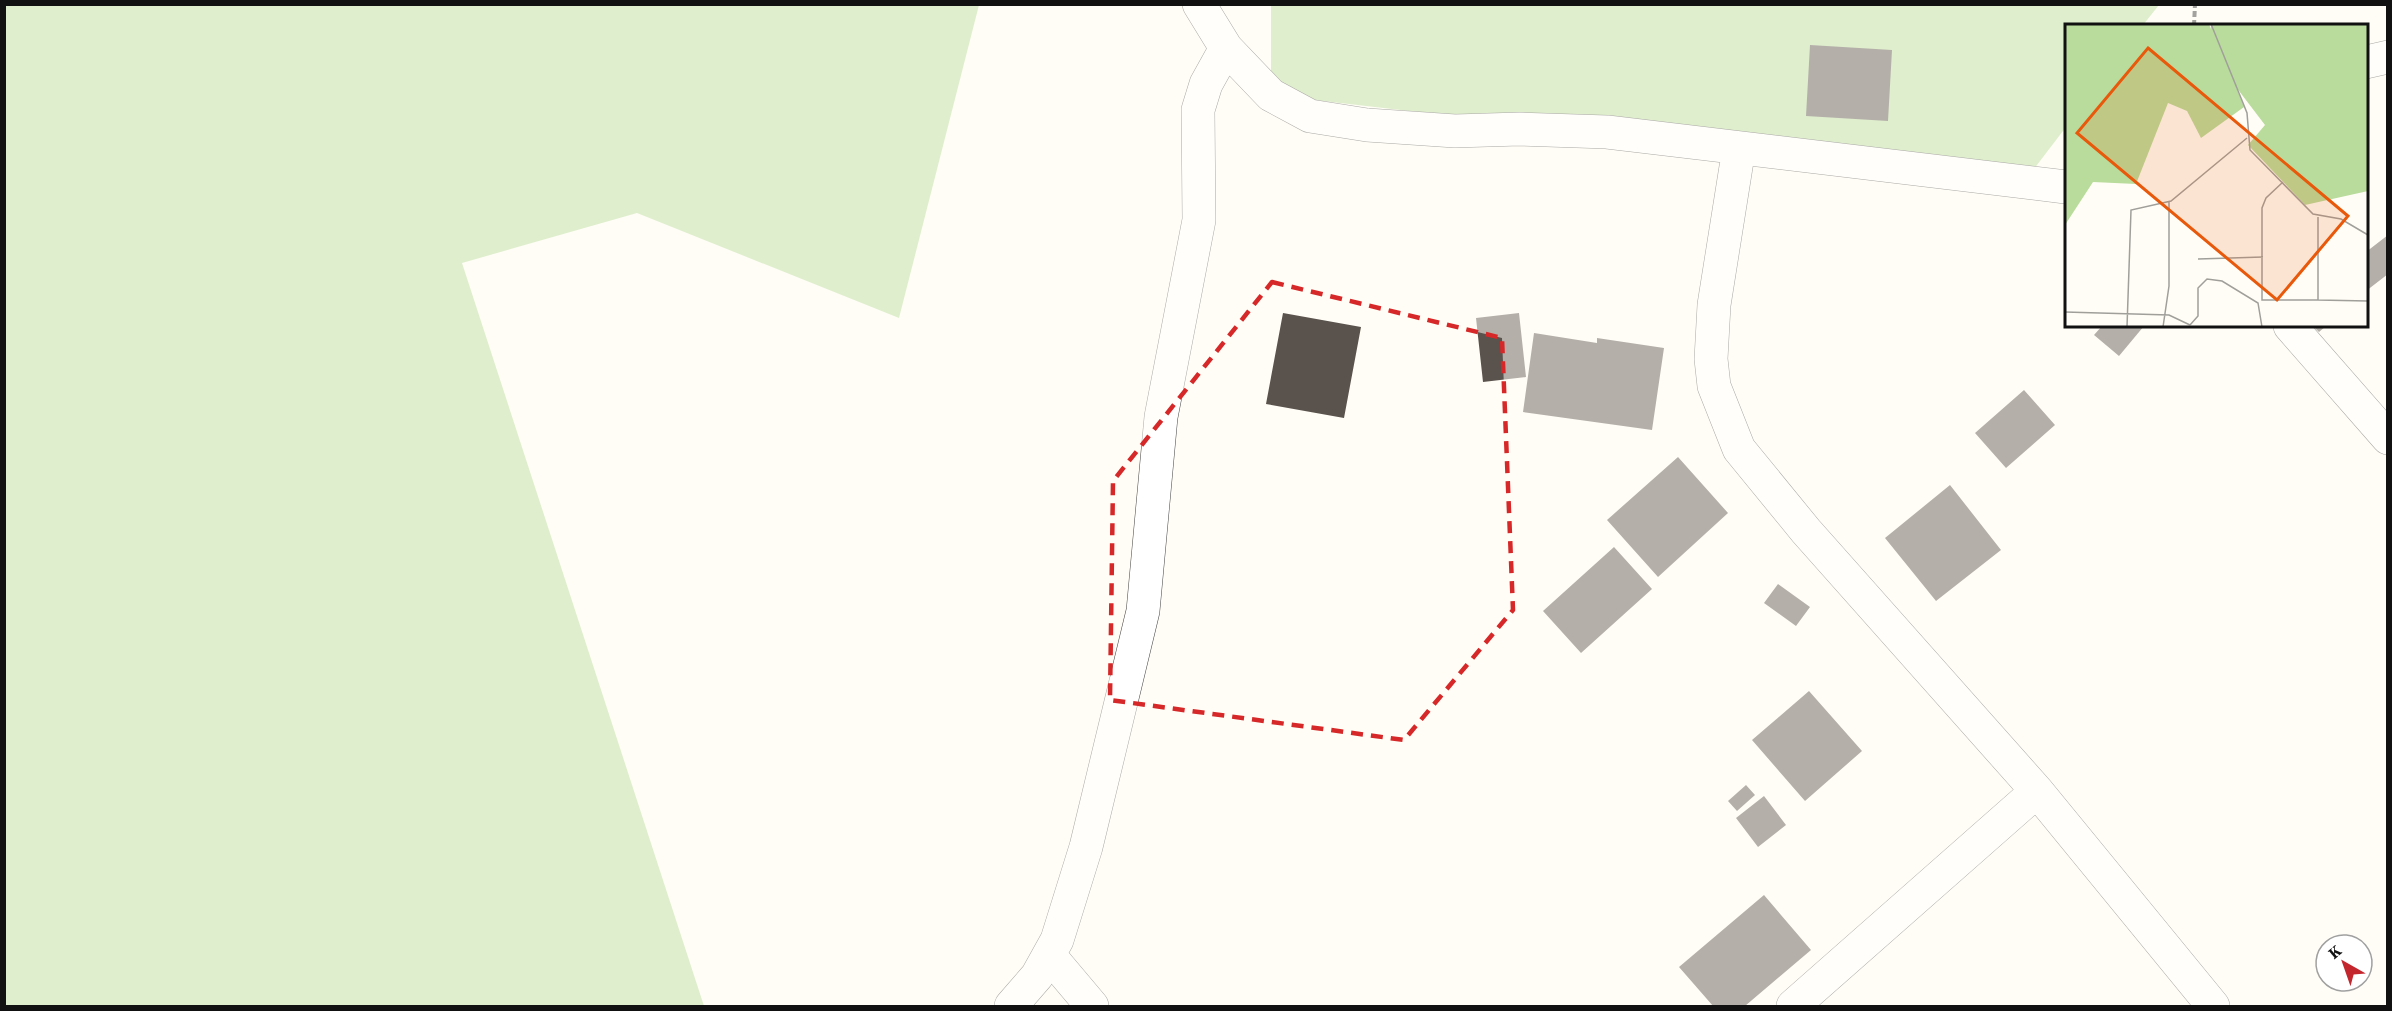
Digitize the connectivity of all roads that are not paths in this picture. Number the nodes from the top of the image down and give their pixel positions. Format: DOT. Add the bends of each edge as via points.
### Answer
graph roads {
  1 [pos="1199,4"];
  2 [pos="1226,48"];
  3 [pos="2388,57"];
  4 [pos="2368,62"];
  5 [pos="1739,148"];
  6 [pos="2065,187"];
  7 [pos="2291,327"];
  8 [pos="2388,438"];
  9 [pos="2037,791"];
  10 [pos="1049,955"];
  11 [pos="1011,1006"];
  12 [pos="1092,1006"];
  13 [pos="1793,1006"];
  14 [pos="2213,1006"];
  1 -- 2 [label="street"];
  2 -- 5 [label="street" via="1271,95 1310,116 1367,126 1455,131 1606,132"];
  2 -- 10 [label="street" via="1206,84 1198,110 1199,220 1161,417 1143,611 1086,847"];
  3 -- 4 [label="street"];
  5 -- 6 [label="street"];
  5 -- 9 [label="street" via="1714,305 1711,359 1714,386 1739,449 1806,531"];
  7 -- 8 [label="street"];
  9 -- 13 [label="street"];
  9 -- 14 [label="street"];
  10 -- 11 [label="street"];
  10 -- 12 [label="street"];
}
